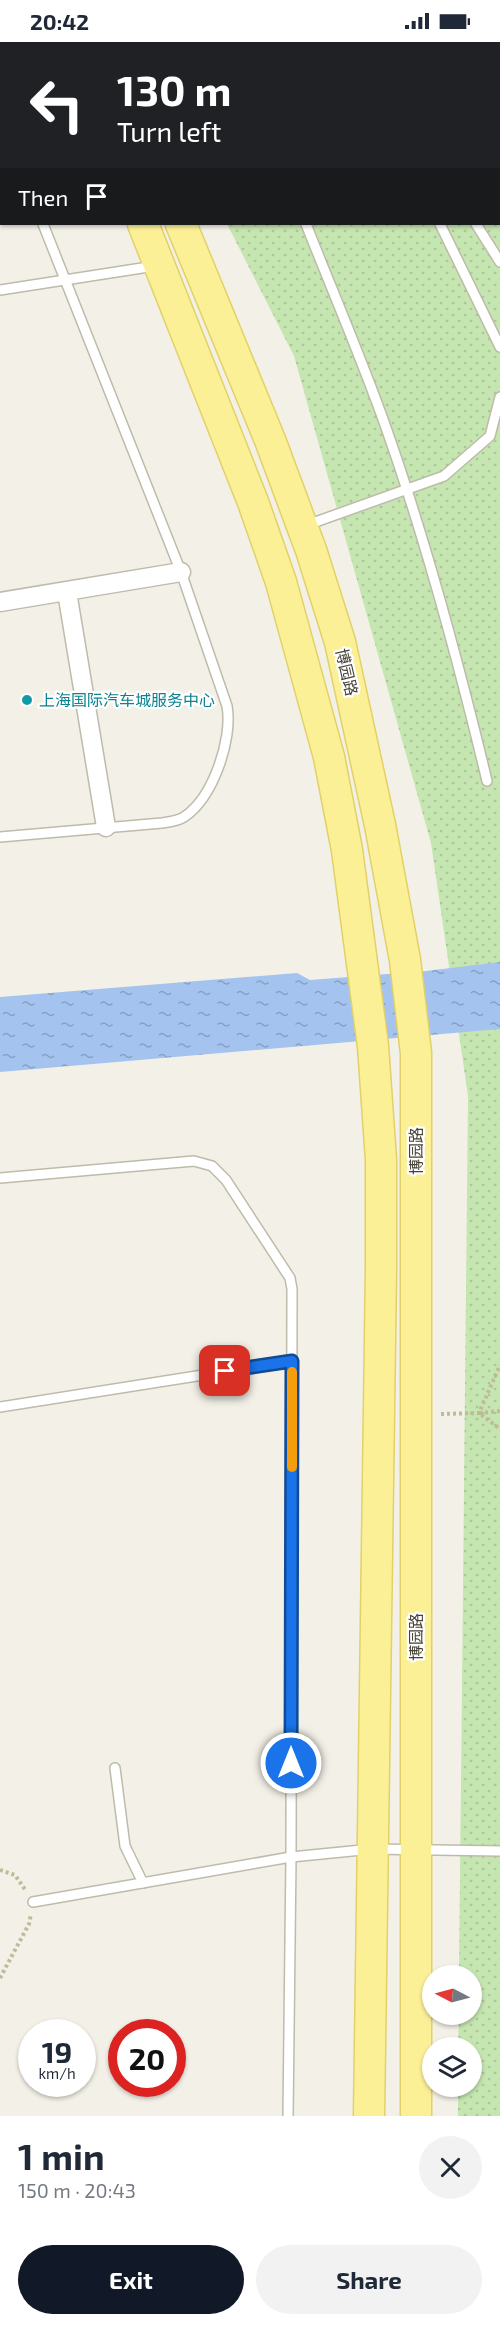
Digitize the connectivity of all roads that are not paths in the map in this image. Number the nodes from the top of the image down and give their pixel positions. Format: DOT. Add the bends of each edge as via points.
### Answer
graph roads {
  1 [pos="43,225"];
  2 [pos="143,225"];
  3 [pos="181,225"];
  4 [pos="306,225"];
  5 [pos="440,225"];
  6 [pos="477,225"];
  7 [pos="500,262"];
  8 [pos="161,265"];
  9 [pos="67,280"];
  10 [pos="0,291"];
  11 [pos="500,347"];
  12 [pos="500,397"];
  13 [pos="406,491"];
  14 [pos="302,526"];
  15 [pos="181,572"];
  16 [pos="68,592"];
  17 [pos="0,602"];
  18 [pos="487,781"];
  19 [pos="106,827"];
  20 [pos="0,837"];
  21 [pos="0,1178"];
  22 [pos="292,1361"];
  23 [pos="0,1407"];
  24 [pos="115,1768"];
  25 [pos="372,1849"];
  26 [pos="416,1849"];
  27 [pos="500,1851"];
  28 [pos="291,1857"];
  29 [pos="142,1883"];
  30 [pos="33,1902"];
  31 [pos="288,2116"];
  32 [pos="369,2116"];
  33 [pos="416,2116"];
  1 -- 9 [label="lane"];
  2 -- 8 [label="main road"];
  3 -- 14 [label="main road, 博园路"];
  4 -- 13 [label="lane" via="384,423"];
  5 -- 11 [label="lane"];
  6 -- 7 [label="lane"];
  8 -- 9 [label="lane"];
  8 -- 25 [label="main road" via="254,502 281,582 329,757 365,975 381,1160"];
  9 -- 10 [label="lane"];
  9 -- 15 [label="lane"];
  12 -- 13 [label="lane" via="490,436 444,476"];
  13 -- 14 [label="lane"];
  13 -- 18 [label="lane" via="451,632"];
  14 -- 26 [label="main road, 博园路" via="340,642 380,825 405,960 416,1053"];
  15 -- 16 [label="street"];
  15 -- 19 [label="lane" via="227,706 227,736 210,785 199,805 182,819"];
  16 -- 17 [label="street"];
  16 -- 19 [label="street"];
  19 -- 20 [label="lane"];
  21 -- 22 [label="lane" via="194,1161 212,1166 226,1180 290,1278"];
  22 -- 23 [label="lane"];
  22 -- 28 [label="lane"];
  24 -- 29 [label="lane" via="125,1846"];
  25 -- 26 [label="lane"];
  25 -- 28 [label="lane"];
  25 -- 32 [label="main road"];
  26 -- 27 [label="lane"];
  26 -- 33 [label="main road, 博园路"];
  28 -- 29 [label="lane"];
  28 -- 31 [label="lane"];
  29 -- 30 [label="lane"];
}
